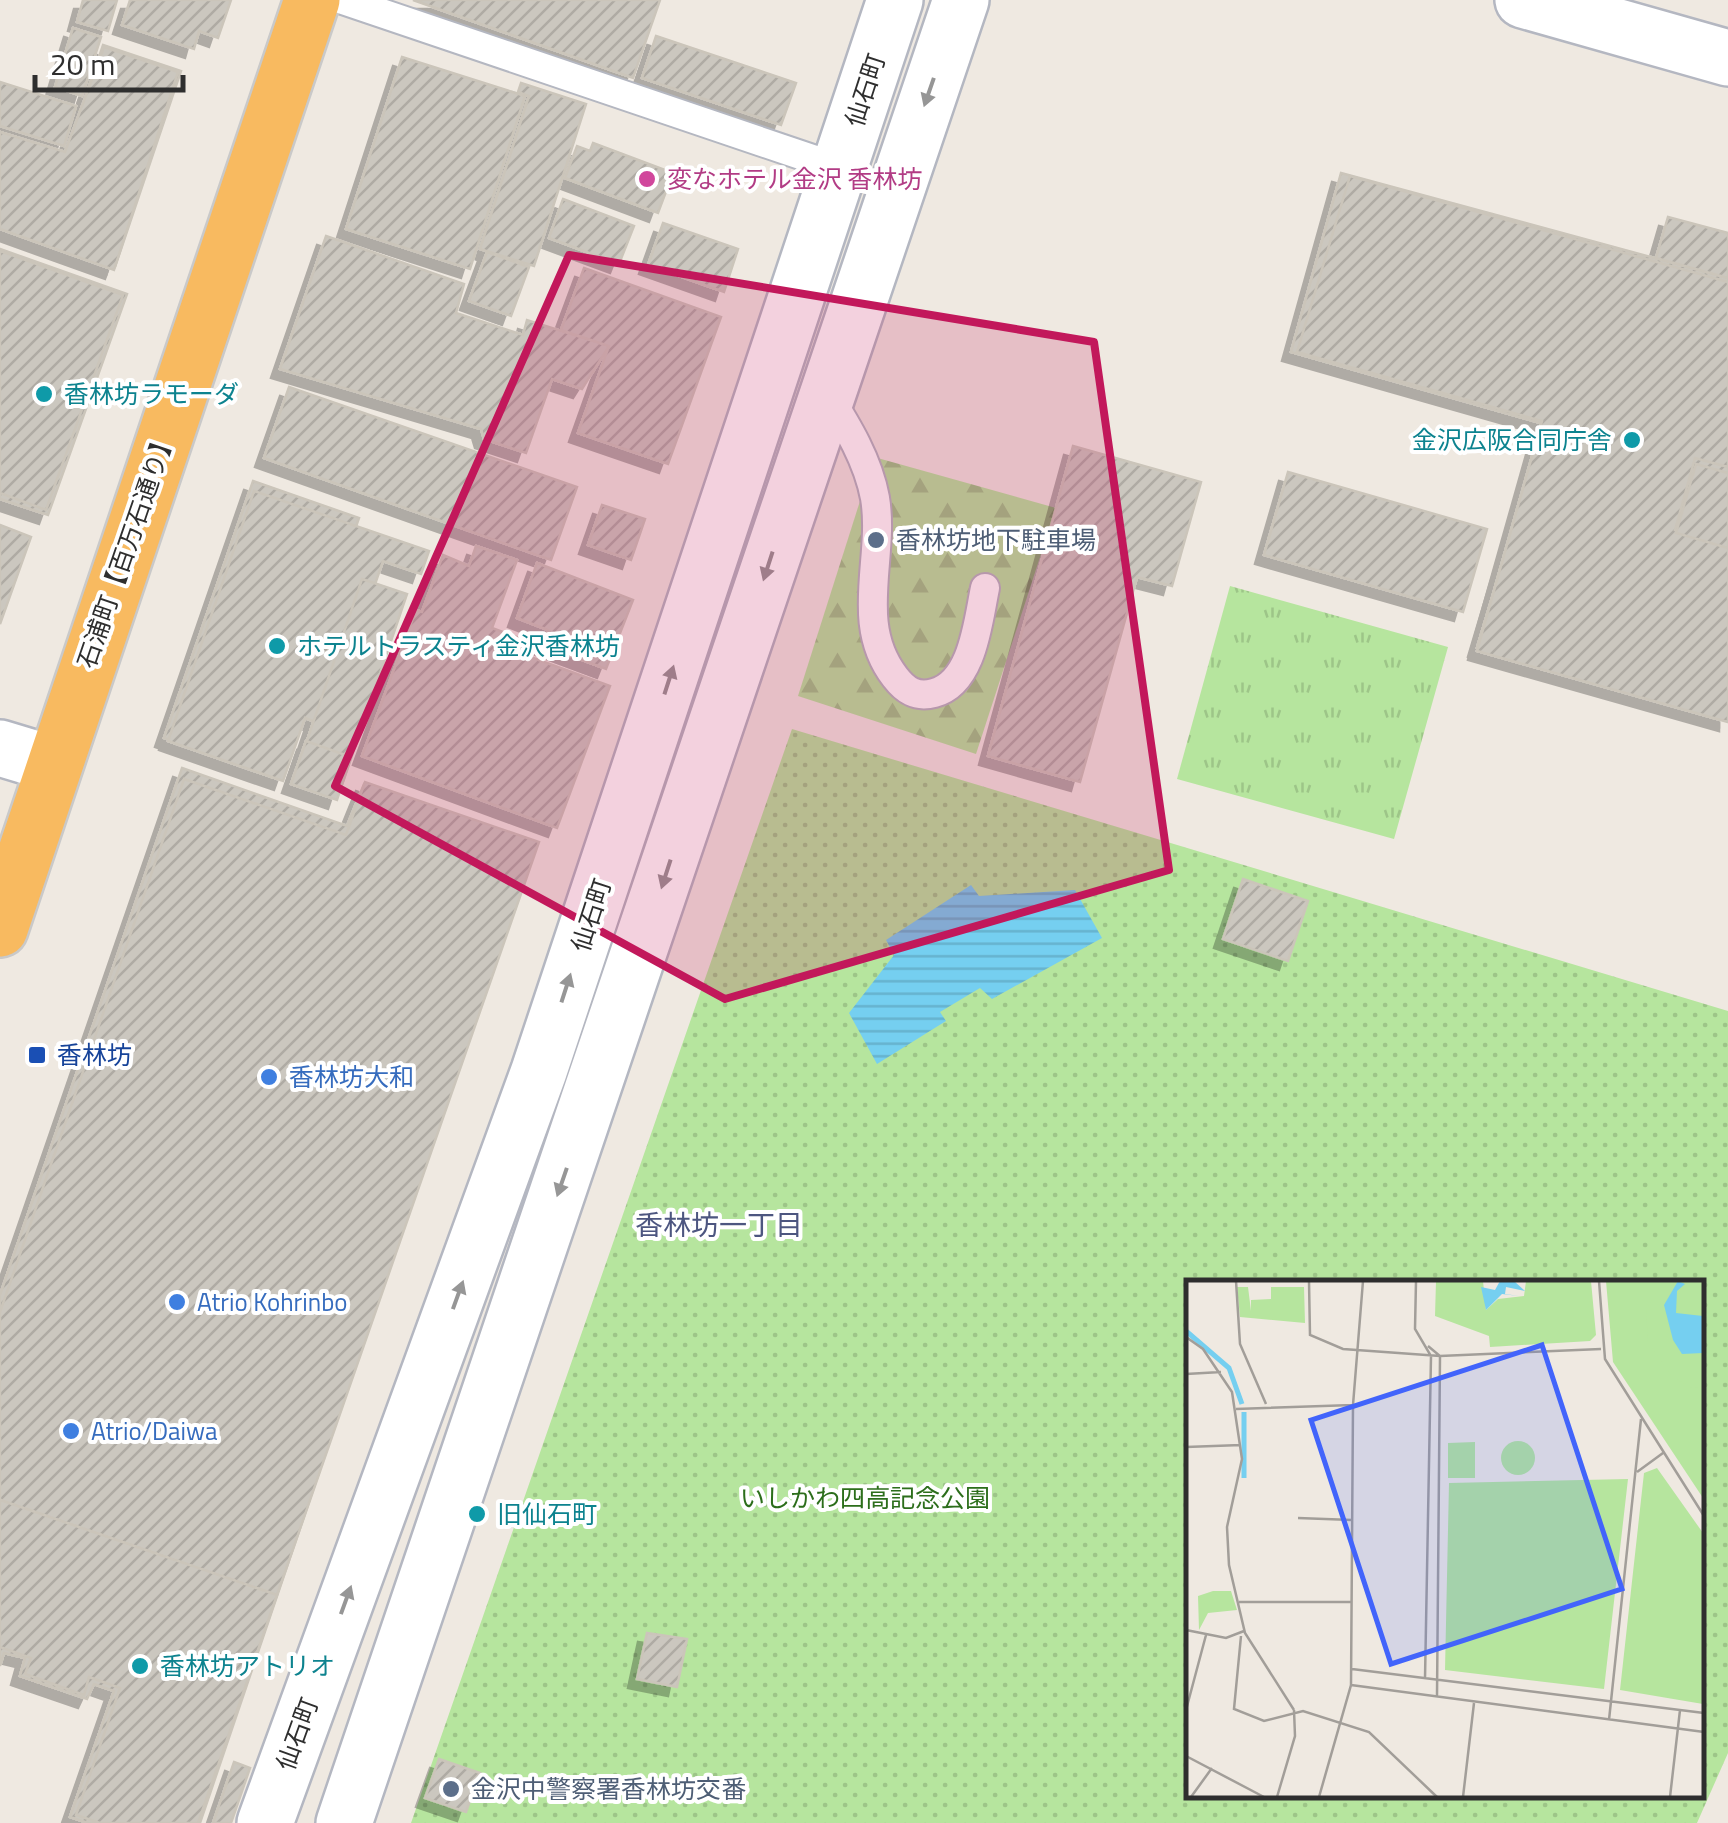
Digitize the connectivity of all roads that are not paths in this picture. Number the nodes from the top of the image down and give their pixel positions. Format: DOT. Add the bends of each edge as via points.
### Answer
graph roads {
  1 [pos="312,0"];
  2 [pos="343,0"];
  3 [pos="895,0"];
  4 [pos="961,0"];
  5 [pos="1523,0"];
  6 [pos="1728,58"];
  7 [pos="839,168"];
  8 [pos="827,392"];
  9 [pos="732,494"];
  10 [pos="786,512"];
  11 [pos="985,588"];
  12 [pos="0,748"];
  13 [pos="53,764"];
  14 [pos="0,928"];
  15 [pos="539,1071"];
  16 [pos="595,1087"];
  17 [pos="264,1823"];
  18 [pos="344,1823"];
  1 -- 13 [label="highway, 石浦町【百万石通り】"];
  2 -- 7 [label="lane"];
  3 -- 7 [label="street, 仙石町"];
  4 -- 8 [label="street, one-way"];
  5 -- 6 [label="street"];
  7 -- 9 [label="street, 仙石町"];
  8 -- 10 [label="street"];
  8 -- 11 [label="lane" via="858,444 875,498 871,596 878,647 904,689 918,695 950,684 972,646"];
  9 -- 10 [label="street"];
  15 -- 9 [label="street, 仙石町, one-way"];
  10 -- 16 [label="street, one-way"];
  12 -- 13 [label="street"];
  13 -- 14 [label="highway, 石浦町【百万石通り】"];
  15 -- 16 [label="street"];
  17 -- 15 [label="street, 仙石町, one-way"];
  16 -- 18 [label="street, one-way"];
}
